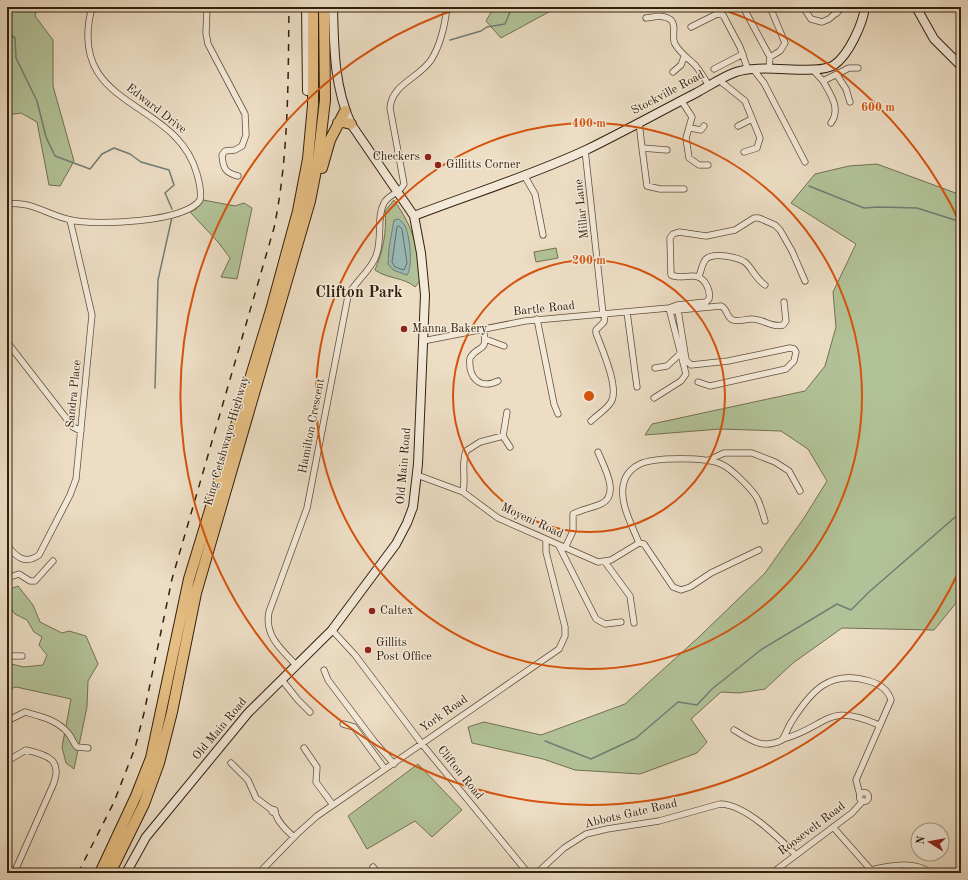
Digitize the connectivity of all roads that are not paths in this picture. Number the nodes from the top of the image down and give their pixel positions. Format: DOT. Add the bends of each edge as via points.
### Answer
graph roads {
  1 [pos="92,7"];
  2 [pos="207,7"];
  3 [pos="306,7"];
  4 [pos="313,7"];
  5 [pos="324,7"];
  6 [pos="333,7"];
  7 [pos="447,7"];
  8 [pos="743,7"];
  9 [pos="770,7"];
  10 [pos="803,7"];
  11 [pos="834,7"];
  12 [pos="843,7"];
  13 [pos="865,7"];
  14 [pos="916,7"];
  15 [pos="837,13"];
  16 [pos="646,18"];
  17 [pos="691,27"];
  18 [pos="743,54"];
  19 [pos="684,57"];
  20 [pos="770,57"];
  21 [pos="961,66"];
  22 [pos="769,68"];
  23 [pos="858,68"];
  24 [pos="812,69"];
  25 [pos="714,70"];
  26 [pos="751,70"];
  27 [pos="673,72"];
  28 [pos="837,75"];
  29 [pos="719,80"];
  30 [pos="823,81"];
  31 [pos="709,86"];
  32 [pos="307,91"];
  33 [pos="680,100"];
  34 [pos="850,102"];
  35 [pos="345,110"];
  36 [pos="752,119"];
  37 [pos="639,122"];
  38 [pos="831,123"];
  39 [pos="338,124"];
  40 [pos="351,124"];
  41 [pos="704,126"];
  42 [pos="738,126"];
  43 [pos="690,128"];
  44 [pos="311,135"];
  45 [pos="642,148"];
  46 [pos="585,150"];
  47 [pos="667,150"];
  48 [pos="744,152"];
  49 [pos="805,162"];
  50 [pos="708,165"];
  51 [pos="524,175"];
  52 [pos="238,176"];
  53 [pos="684,189"];
  54 [pos="398,191"];
  55 [pos="310,201"];
  56 [pos="7,204"];
  57 [pos="414,216"];
  58 [pos="70,220"];
  59 [pos="543,236"];
  60 [pos="699,276"];
  61 [pos="805,281"];
  62 [pos="765,285"];
  63 [pos="784,302"];
  64 [pos="670,310"];
  65 [pos="678,310"];
  66 [pos="627,312"];
  67 [pos="604,314"];
  68 [pos="537,319"];
  69 [pos="483,329"];
  70 [pos="486,339"];
  71 [pos="423,341"];
  72 [pos="7,342"];
  73 [pos="504,346"];
  74 [pos="681,353"];
  75 [pos="655,368"];
  76 [pos="498,381"];
  77 [pos="698,382"];
  78 [pos="637,387"];
  79 [pos="654,398"];
  80 [pos="507,412"];
  81 [pos="558,414"];
  82 [pos="591,421"];
  83 [pos="81,431"];
  84 [pos="503,436"];
  85 [pos="510,447"];
  86 [pos="598,452"];
  87 [pos="707,461"];
  88 [pos="417,475"];
  89 [pos="800,491"];
  90 [pos="463,492"];
  91 [pos="765,521"];
  92 [pos="546,541"];
  93 [pos="639,543"];
  94 [pos="7,545"];
  95 [pos="562,547"];
  96 [pos="758,550"];
  97 [pos="53,561"];
  98 [pos="605,562"];
  99 [pos="7,578"];
  100 [pos="621,622"];
  101 [pos="634,623"];
  102 [pos="332,630"];
  103 [pos="7,656"];
  104 [pos="22,656"];
  105 [pos="297,666"];
  106 [pos="324,670"];
  107 [pos="282,680"];
  108 [pos="310,712"];
  109 [pos="7,721"];
  110 [pos="343,724"];
  111 [pos="879,725"];
  112 [pos="734,730"];
  113 [pos="783,739"];
  114 [pos="422,744"];
  115 [pos="88,748"];
  116 [pos="304,748"];
  117 [pos="7,761"];
  118 [pos="231,763"];
  119 [pos="394,764"];
  120 [pos="386,769"];
  121 [pos="333,805"];
  122 [pos="122,827"];
  123 [pos="833,827"];
  124 [pos="133,828"];
  125 [pos="294,837"];
  126 [pos="796,854"];
  127 [pos="373,867"];
  128 [pos="871,872"];
  129 [pos="14,873"];
  130 [pos="95,873"];
  131 [pos="100,873"];
  132 [pos="110,873"];
  133 [pos="116,873"];
  134 [pos="126,873"];
  135 [pos="259,873"];
  136 [pos="378,873"];
  137 [pos="528,873"];
  138 [pos="537,873"];
  139 [pos="772,873"];
  140 [pos="931,873"];
  1 -- 58 [label="street, Edward Drive" via="87,45 94,69 116,91 184,144 195,167 201,197 190,210 148,219 120,223"];
  2 -- 52 [label="street" via="208,44 245,114 246,135 242,146 225,151 222,155 224,170"];
  3 -- 32 [label="street"];
  4 -- 44 [label="highway, King Cetshwayo Highway" via="314,81"];
  5 -- 55 [label="highway, King Cetshwayo Highway" via="325,77 320,145"];
  6 -- 35 [label="street, Old Main Road" via="335,65"];
  7 -- 54 [label="street" via="432,59 398,89 391,100 404,182"];
  8 -- 20 [label="street"];
  9 -- 20 [label="street" via="785,44 780,51"];
  10 -- 15 [label="street" via="808,17 819,22 826,21"];
  11 -- 15 [label="street"];
  12 -- 15 [label="street"];
  13 -- 24 [label="street, Stockville Road" via="860,25 841,58 831,67"];
  14 -- 21 [label="street" via="934,39"];
  16 -- 19 [label="street" via="664,17 672,21 674,40"];
  17 -- 18 [label="street" via="717,14 723,15"];
  18 -- 25 [label="street"];
  18 -- 26 [label="street"];
  19 -- 27 [label="street" via="681,65"];
  19 -- 31 [label="street" via="697,67"];
  20 -- 22 [label="street"];
  22 -- 24 [label="street, Stockville Road"];
  22 -- 26 [label="street, Stockville Road"];
  23 -- 28 [label="street" via="849,68"];
  24 -- 30 [label="street"];
  26 -- 29 [label="street, Stockville Road" via="736,72"];
  26 -- 49 [label="street" via="764,83"];
  28 -- 30 [label="street"];
  28 -- 34 [label="street" via="846,89"];
  29 -- 31 [label="street, Stockville Road"];
  29 -- 36 [label="street" via="743,99"];
  30 -- 38 [label="street" via="834,103 835,114"];
  31 -- 33 [label="street, Stockville Road"];
  32 -- 44 [label="highway"];
  33 -- 37 [label="street, Stockville Road"];
  33 -- 43 [label="street" via="691,115"];
  35 -- 39 [label="highway"];
  35 -- 40 [label="street, Old Main Road"];
  36 -- 42 [label="street"];
  36 -- 48 [label="street" via="760,142 757,148"];
  37 -- 45 [label="street"];
  37 -- 46 [label="street, Stockville Road"];
  39 -- 40 [label="highway"];
  39 -- 55 [label="highway" via="330,140"];
  40 -- 54 [label="street, Old Main Road"];
  41 -- 43 [label="street" via="699,130"];
  43 -- 50 [label="street" via="686,138 689,158 698,165"];
  44 -- 122 [label="highway, King Cetshwayo Highway" via="302,192 289,248 189,579 154,748"];
  45 -- 47 [label="street"];
  45 -- 53 [label="street" via="647,186"];
  46 -- 51 [label="street, Stockville Road"];
  46 -- 67 [label="street, Millar Lane"];
  51 -- 57 [label="street, Stockville Road"];
  51 -- 59 [label="street" via="535,194"];
  54 -- 57 [label="street, Old Main Road"];
  54 -- 105 [label="street, Hamilton Crescent" via="384,203 379,247 372,264 348,296 307,508 269,612 268,627 271,636"];
  55 -- 124 [label="highway, King Cetshwayo Highway" via="196,593 164,746"];
  56 -- 58 [label="street, Edward Drive" via="23,204"];
  57 -- 71 [label="street, Old Main Road" via="425,280"];
  58 -- 83 [label="street, Sandra Place" via="92,315"];
  60 -- 61 [label="street" via="671,275 669,243 672,235 679,232 712,235 737,229 758,217 780,230"];
  60 -- 62 [label="street" via="707,258 728,257 745,263 755,277"];
  60 -- 64 [label="street" via="708,287 709,300 705,303 674,305"];
  63 -- 65 [label="street" via="786,321 783,325 777,326 755,320 733,320 720,306"];
  64 -- 65 [label="street"];
  64 -- 66 [label="street, Bartle Road"];
  64 -- 74 [label="street"];
  65 -- 77 [label="street" via="686,360 691,365 728,361 790,348 796,352 794,361 786,369 710,386"];
  66 -- 67 [label="street, Bartle Road"];
  66 -- 78 [label="street"];
  67 -- 68 [label="street, Bartle Road"];
  67 -- 82 [label="street" via="605,322 596,333 609,365 613,396 610,404"];
  68 -- 69 [label="street, Bartle Road"];
  68 -- 81 [label="street"];
  69 -- 70 [label="street"];
  69 -- 71 [label="street, Bartle Road"];
  70 -- 73 [label="street"];
  70 -- 76 [label="street" via="482,349 470,357 472,375 478,383"];
  71 -- 88 [label="street, Old Main Road"];
  72 -- 83 [label="street" via="73,427"];
  74 -- 75 [label="street" via="667,366"];
  74 -- 79 [label="street" via="686,371 684,378"];
  80 -- 84 [label="street"];
  83 -- 94 [label="street, Sandra Place" via="78,466 73,486 42,549 30,559 17,557"];
  84 -- 85 [label="street"];
  84 -- 90 [label="street" via="480,442 466,451 463,459"];
  86 -- 95 [label="street" via="609,480 609,493 601,504 574,514 573,531"];
  87 -- 89 [label="street" via="724,453 752,453 789,471"];
  87 -- 91 [label="street" via="726,466 754,495"];
  87 -- 93 [label="street" via="688,458 644,463 628,473 623,482 623,496"];
  88 -- 90 [label="street, Moyeni Road"];
  88 -- 102 [label="street, Old Main Road" via="413,507 402,533"];
  90 -- 92 [label="street, Moyeni Road" via="498,518"];
  92 -- 95 [label="street, Moyeni Road"];
  92 -- 114 [label="street, York Road" via="546,552 565,627 565,636 560,647"];
  93 -- 96 [label="street" via="645,544 673,587 681,590"];
  93 -- 98 [label="street"];
  95 -- 98 [label="street, Moyeni Road" via="598,562"];
  95 -- 100 [label="street" via="596,619 605,624"];
  97 -- 99 [label="street" via="35,581 30,581 19,574"];
  98 -- 101 [label="street" via="630,596"];
  102 -- 105 [label="street, Old Main Road"];
  102 -- 114 [label="street, Clifton Road" via="355,655"];
  103 -- 104 [label="street"];
  105 -- 107 [label="street, Old Main Road"];
  106 -- 119 [label="street" via="328,680"];
  107 -- 108 [label="street"];
  107 -- 134 [label="street, Old Main Road" via="248,713 156,824 137,851"];
  109 -- 115 [label="street" via="25,712 46,718 66,731 77,747"];
  110 -- 120 [label="street" via="354,727"];
  111 -- 113 [label="street" via="854,716 836,715"];
  111 -- 113 [label="street" via="890,702 889,694 880,685 859,678 842,677 816,690 792,721"];
  111 -- 123 [label="street, Roosevelt Road" via="856,780 861,798 852,813"];
  112 -- 113 [label="street" via="764,745"];
  114 -- 119 [label="street, York Road"];
  114 -- 137 [label="street, Clifton Road"];
  116 -- 121 [label="street" via="317,766 317,784"];
  117 -- 129 [label="street" via="26,750 48,757 58,771"];
  118 -- 125 [label="street" via="248,780 256,798 273,811"];
  119 -- 120 [label="street, York Road"];
  120 -- 121 [label="street, York Road"];
  121 -- 125 [label="street, York Road"];
  122 -- 130 [label="highway"];
  122 -- 131 [label="highway, King Cetshwayo Highway"];
  123 -- 126 [label="street, Roosevelt Road"];
  123 -- 128 [label="street"];
  124 -- 132 [label="highway, King Cetshwayo Highway"];
  124 -- 133 [label="highway"];
  125 -- 135 [label="street, York Road"];
  126 -- 138 [label="street, Abbots Gate Road" via="745,812 731,805 720,804 659,821 586,834 564,848"];
  126 -- 139 [label="street, Roosevelt Road"];
  127 -- 136 [label="street"];
  128 -- 140 [label="street" via="894,866 916,865"];
}
